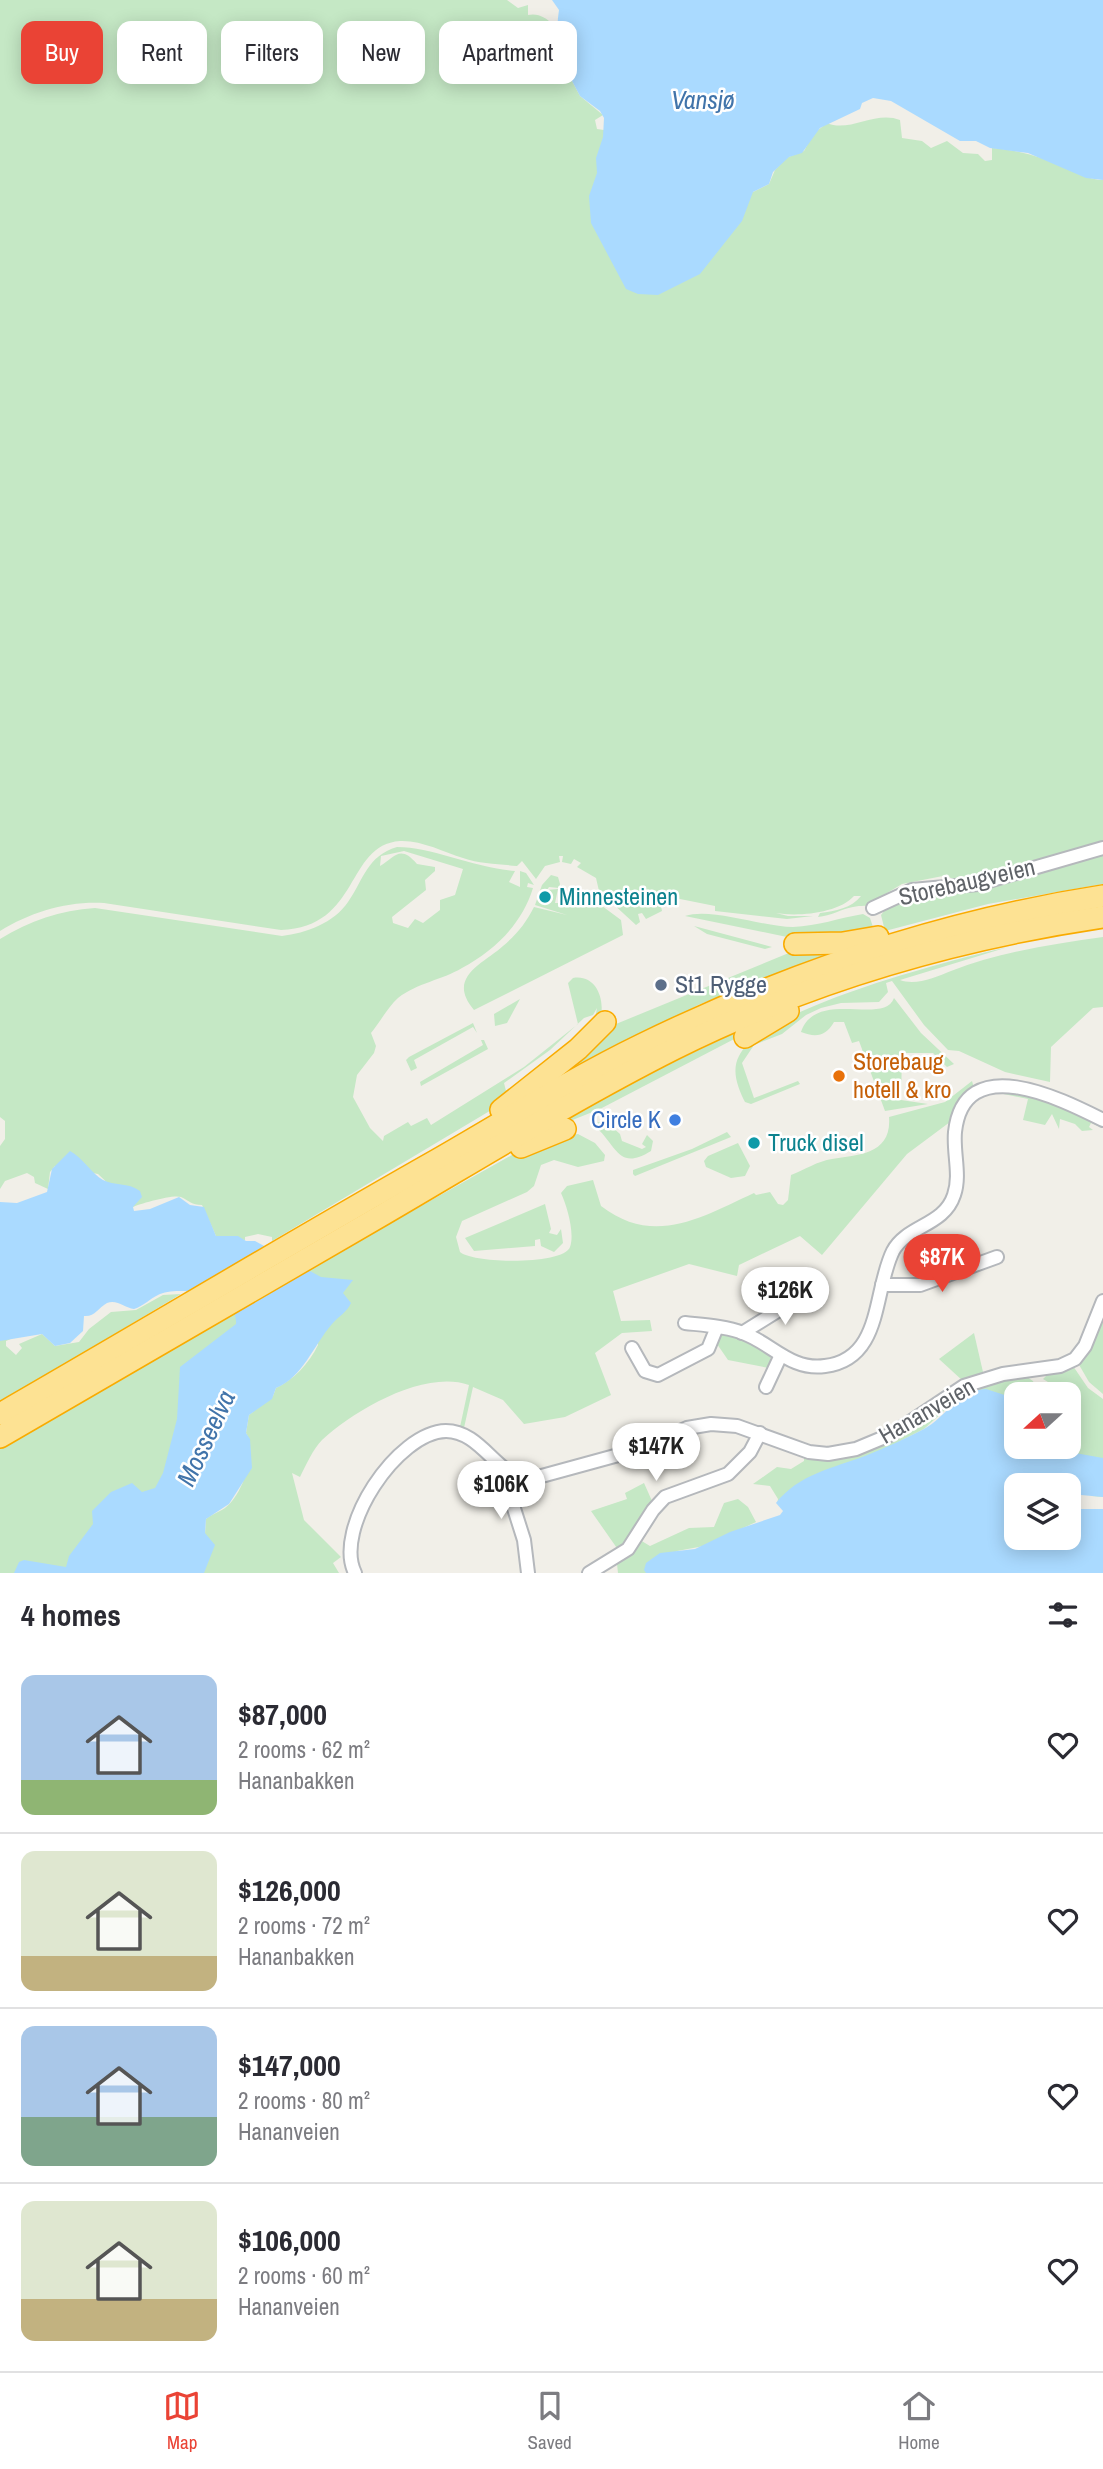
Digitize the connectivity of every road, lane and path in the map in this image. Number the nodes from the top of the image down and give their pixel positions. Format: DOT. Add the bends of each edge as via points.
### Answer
graph roads {
  1 [pos="1103,848"];
  2 [pos="1103,896"];
  3 [pos="873,908"];
  4 [pos="1103,916"];
  5 [pos="948,928"];
  6 [pos="795,944"];
  7 [pos="884,966"];
  8 [pos="605,1023"];
  9 [pos="745,1037"];
  10 [pos="1103,1120"];
  11 [pos="565,1129"];
  12 [pos="433,1162"];
  13 [pos="473,1162"];
  14 [pos="997,1257"];
  15 [pos="883,1284"];
  16 [pos="799,1290"];
  17 [pos="1103,1301"];
  18 [pos="685,1323"];
  19 [pos="717,1327"];
  20 [pos="742,1333"];
  21 [pos="632,1348"];
  22 [pos="780,1357"];
  23 [pos="766,1387"];
  24 [pos="0,1414"];
  25 [pos="760,1433"];
  26 [pos="0,1437"];
  27 [pos="518,1478"];
  28 [pos="355,1573"];
  29 [pos="528,1573"];
  30 [pos="589,1573"];
  1 -- 3 [label="street, Storebaugveien" via="978,884 912,890"];
  2 -- 5 [label="highway"];
  4 -- 7 [label="highway" via="996,936"];
  5 -- 6 [label="highway" via="930,925 863,940"];
  5 -- 12 [label="highway" via="814,970 719,1008 604,1064"];
  7 -- 9 [label="highway" via="874,978 798,1007"];
  7 -- 13 [label="highway" via="758,1012 674,1049"];
  8 -- 12 [label="highway" via="517,1099 448,1144"];
  10 -- 15 [label="street" via="1028,1090 1000,1084 982,1088 965,1105 955,1130 957,1184 952,1202 937,1219 896,1246"];
  11 -- 13 [label="highway" via="495,1159"];
  12 -- 24 [label="highway"];
  13 -- 26 [label="highway"];
  14 -- 15 [label="street" via="920,1285"];
  15 -- 22 [label="street" via="869,1333 850,1357 824,1367"];
  16 -- 20 [label="street" via="784,1307"];
  17 -- 25 [label="street, Hananveien" via="1075,1359 964,1386 881,1440 828,1454 809,1452"];
  18 -- 19 [label="street"];
  19 -- 20 [label="street"];
  19 -- 21 [label="street" via="708,1349 658,1375 645,1371"];
  20 -- 22 [label="street"];
  22 -- 23 [label="street"];
  25 -- 27 [label="street, Hananveien" via="707,1424 547,1476"];
  25 -- 30 [label="street" via="750,1452 727,1474 665,1497 628,1549"];
  27 -- 28 [label="street" via="465,1436 446,1431 422,1439 385,1470 359,1514 348,1548"];
  27 -- 29 [label="street" via="511,1499"];
}
